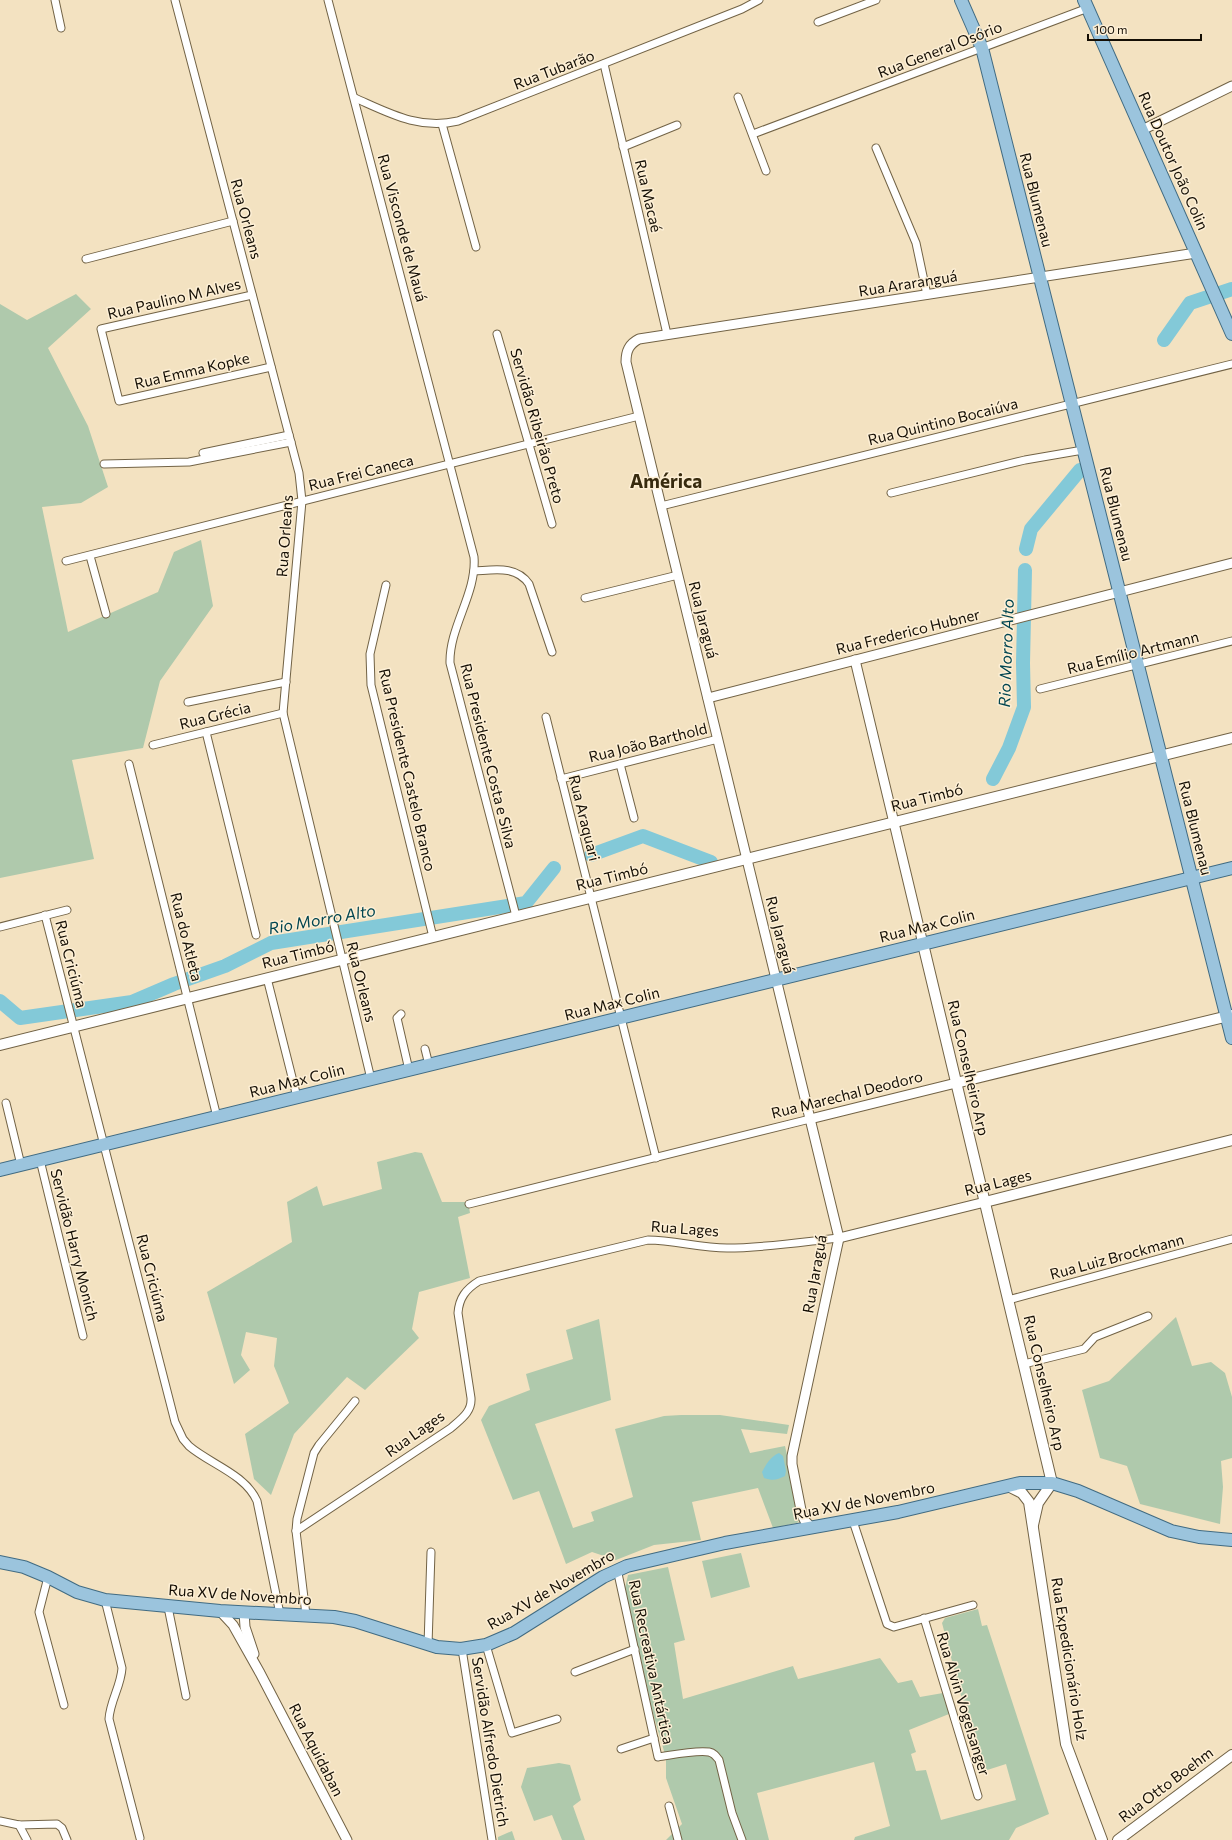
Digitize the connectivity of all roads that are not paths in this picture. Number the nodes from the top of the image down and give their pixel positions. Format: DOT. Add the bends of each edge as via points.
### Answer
graph roads {
  1 [pos="55,0"];
  2 [pos="175,0"];
  3 [pos="328,0"];
  4 [pos="759,0"];
  5 [pos="876,0"];
  6 [pos="961,0"];
  7 [pos="1086,4"];
  8 [pos="818,22"];
  9 [pos="61,28"];
  10 [pos="982,48"];
  11 [pos="604,64"];
  12 [pos="1232,86"];
  13 [pos="738,97"];
  14 [pos="355,98"];
  15 [pos="442,124"];
  16 [pos="677,125"];
  17 [pos="1142,130"];
  18 [pos="753,134"];
  19 [pos="623,147"];
  20 [pos="876,148"];
  21 [pos="766,171"];
  22 [pos="233,220"];
  23 [pos="476,247"];
  24 [pos="1196,254"];
  25 [pos="86,259"];
  26 [pos="1040,278"];
  27 [pos="252,295"];
  28 [pos="927,295"];
  29 [pos="497,334"];
  30 [pos="667,334"];
  31 [pos="1232,334"];
  32 [pos="628,348"];
  33 [pos="1232,364"];
  34 [pos="271,367"];
  35 [pos="119,401"];
  36 [pos="1072,404"];
  37 [pos="639,416"];
  38 [pos="290,439"];
  39 [pos="529,444"];
  40 [pos="1083,450"];
  41 [pos="203,453"];
  42 [pos="104,464"];
  43 [pos="450,464"];
  44 [pos="891,493"];
  45 [pos="302,501"];
  46 [pos="661,506"];
  47 [pos="552,524"];
  48 [pos="90,556"];
  49 [pos="66,561"];
  50 [pos="1232,563"];
  51 [pos="474,571"];
  52 [pos="678,575"];
  53 [pos="386,585"];
  54 [pos="1119,592"];
  55 [pos="585,598"];
  56 [pos="106,614"];
  57 [pos="1232,641"];
  58 [pos="552,652"];
  59 [pos="855,660"];
  60 [pos="1138,665"];
  61 [pos="286,682"];
  62 [pos="1040,689"];
  63 [pos="708,698"];
  64 [pos="188,702"];
  65 [pos="283,713"];
  66 [pos="546,716"];
  67 [pos="206,732"];
  68 [pos="1232,738"];
  69 [pos="718,739"];
  70 [pos="153,745"];
  71 [pos="1161,756"];
  72 [pos="129,764"];
  73 [pos="620,764"];
  74 [pos="561,779"];
  75 [pos="634,818"];
  76 [pos="894,822"];
  77 [pos="747,859"];
  78 [pos="1232,868"];
  79 [pos="1192,878"];
  80 [pos="591,897"];
  81 [pos="67,910"];
  82 [pos="516,913"];
  83 [pos="45,915"];
  84 [pos="0,927"];
  85 [pos="432,932"];
  86 [pos="256,935"];
  87 [pos="923,944"];
  88 [pos="342,959"];
  89 [pos="267,978"];
  90 [pos="776,980"];
  91 [pos="187,995"];
  92 [pos="401,1014"];
  93 [pos="1229,1015"];
  94 [pos="621,1018"];
  95 [pos="73,1022"];
  96 [pos="1232,1038"];
  97 [pos="0,1045"];
  98 [pos="424,1049"];
  99 [pos="429,1065"];
  100 [pos="409,1070"];
  101 [pos="371,1079"];
  102 [pos="956,1083"];
  103 [pos="296,1097"];
  104 [pos="6,1103"];
  105 [pos="217,1117"];
  106 [pos="810,1119"];
  107 [pos="1232,1140"];
  108 [pos="104,1144"];
  109 [pos="656,1158"];
  110 [pos="40,1160"];
  111 [pos="21,1165"];
  112 [pos="0,1170"];
  113 [pos="985,1202"];
  114 [pos="470,1204"];
  115 [pos="839,1238"];
  116 [pos="1232,1239"];
  117 [pos="1008,1300"];
  118 [pos="1148,1316"];
  119 [pos="83,1336"];
  120 [pos="1024,1364"];
  121 [pos="355,1401"];
  122 [pos="1052,1483"];
  123 [pos="1008,1486"];
  124 [pos="854,1521"];
  125 [pos="1033,1526"];
  126 [pos="812,1528"];
  127 [pos="296,1531"];
  128 [pos="1232,1540"];
  129 [pos="431,1552"];
  130 [pos="0,1562"];
  131 [pos="617,1569"];
  132 [pos="48,1577"];
  133 [pos="105,1600"];
  134 [pos="973,1605"];
  135 [pos="168,1607"];
  136 [pos="220,1611"];
  137 [pos="244,1612"];
  138 [pos="280,1614"];
  139 [pos="306,1615"];
  140 [pos="924,1618"];
  141 [pos="428,1645"];
  142 [pos="486,1645"];
  143 [pos="462,1649"];
  144 [pos="634,1649"];
  145 [pos="575,1672"];
  146 [pos="260,1673"];
  147 [pos="186,1696"];
  148 [pos="64,1705"];
  149 [pos="557,1718"];
  150 [pos="654,1738"];
  151 [pos="621,1749"];
  152 [pos="1232,1755"];
  153 [pos="978,1796"];
  154 [pos="669,1806"];
  155 [pos="0,1821"];
  156 [pos="19,1825"];
  157 [pos="140,1838"];
  158 [pos="27,1840"];
  159 [pos="67,1840"];
  160 [pos="347,1840"];
  161 [pos="492,1840"];
  162 [pos="678,1840"];
  163 [pos="742,1840"];
  164 [pos="1102,1840"];
  165 [pos="1118,1840"];
  1 -- 9 [label="street"];
  2 -- 22 [label="street, Rua Orleans"];
  3 -- 14 [label="street, Rua Visconde de Mauá"];
  4 -- 11 [label="street, Rua Tubarão"];
  5 -- 8 [label="street"];
  6 -- 10 [label="main road, Rua Blumenau"];
  7 -- 10 [label="street, Rua General Osório"];
  7 -- 17 [label="main road, Rua Doutor João Colin"];
  10 -- 18 [label="street, Rua General Osório"];
  10 -- 26 [label="main road, Rua Blumenau"];
  11 -- 15 [label="street, Rua Tubarão" via="479,113"];
  11 -- 19 [label="street, Rua Macaé"];
  12 -- 17 [label="street"];
  13 -- 18 [label="street"];
  14 -- 15 [label="street, Rua Tubarão" via="404,119"];
  14 -- 43 [label="street, Rua Visconde de Mauá"];
  15 -- 23 [label="street"];
  16 -- 19 [label="street"];
  17 -- 24 [label="main road, Rua Doutor João Colin"];
  18 -- 21 [label="street"];
  19 -- 30 [label="street, Rua Macaé"];
  20 -- 28 [label="street" via="916,243"];
  22 -- 25 [label="street"];
  22 -- 27 [label="street, Rua Orleans"];
  24 -- 26 [label="street, Rua Araranguá"];
  24 -- 31 [label="main road, Rua Doutor João Colin"];
  26 -- 28 [label="street, Rua Araranguá"];
  26 -- 36 [label="main road, Rua Blumenau"];
  27 -- 34 [label="street, Rua Orleans"];
  27 -- 35 [label="street, Rua Paulino M Alves" via="101,329"];
  28 -- 30 [label="street, Rua Araranguá"];
  29 -- 39 [label="street, Servidão Ribeirão Preto"];
  30 -- 32 [label="street, Rua Araranguá" via="639,339 632,342"];
  32 -- 37 [label="street, Rua Jaraguá" via="626,362"];
  33 -- 36 [label="street, Rua Quintino Bocaiúva"];
  34 -- 35 [label="street, Rua Emma Kopke"];
  34 -- 38 [label="street, Rua Orleans"];
  36 -- 40 [label="main road, Rua Blumenau"];
  36 -- 46 [label="street, Rua Quintino Bocaiúva"];
  37 -- 39 [label="street, Rua Frei Caneca"];
  37 -- 46 [label="street, Rua Jaraguá"];
  38 -- 41 [label="street"];
  38 -- 42 [label="street" via="189,462"];
  38 -- 45 [label="street, Rua Orleans" via="299,473"];
  39 -- 43 [label="street, Rua Frei Caneca"];
  39 -- 47 [label="street, Servidão Ribeirão Preto"];
  40 -- 44 [label="street" via="1025,460"];
  40 -- 54 [label="main road, Rua Blumenau"];
  43 -- 45 [label="street, Rua Frei Caneca"];
  43 -- 51 [label="street, Rua Presidente Costa e Silva" via="472,551"];
  45 -- 48 [label="street, Rua Frei Caneca"];
  45 -- 61 [label="street, Rua Orleans"];
  46 -- 52 [label="street, Rua Jaraguá"];
  48 -- 49 [label="street, Rua Frei Caneca"];
  48 -- 56 [label="street"];
  50 -- 54 [label="street, Rua Frederico Hubner"];
  51 -- 58 [label="street" via="507,570 516,571 524,576"];
  51 -- 82 [label="street, Rua Presidente Costa e Silva" via="451,647 450,664"];
  52 -- 55 [label="street"];
  52 -- 63 [label="street, Rua Jaraguá"];
  53 -- 85 [label="street, Rua Presidente Castelo Branco" via="370,654 371,685"];
  54 -- 59 [label="street, Rua Frederico Hubner"];
  54 -- 60 [label="main road, Rua Blumenau"];
  57 -- 60 [label="street, Rua Emílio Artmann"];
  59 -- 63 [label="street, Rua Frederico Hubner"];
  59 -- 76 [label="street, Rua Conselheiro Arp"];
  60 -- 62 [label="street, Rua Emílio Artmann"];
  60 -- 71 [label="main road, Rua Blumenau"];
  61 -- 64 [label="street"];
  61 -- 65 [label="street, Rua Orleans"];
  63 -- 69 [label="street, Rua Jaraguá"];
  65 -- 67 [label="street, Rua Grécia"];
  65 -- 88 [label="street, Rua Orleans"];
  66 -- 74 [label="street, Rua Araquari"];
  67 -- 70 [label="street, Rua Grécia"];
  67 -- 86 [label="street"];
  68 -- 71 [label="main road, Rua Timbó"];
  69 -- 73 [label="street, Rua João Barthold"];
  69 -- 77 [label="street, Rua Jaraguá"];
  71 -- 76 [label="main road, Rua Timbó"];
  71 -- 79 [label="main road, Rua Blumenau"];
  72 -- 91 [label="street, Rua do Atleta"];
  73 -- 74 [label="street, Rua João Barthold"];
  73 -- 75 [label="street"];
  74 -- 80 [label="street, Rua Araquari"];
  76 -- 77 [label="main road, Rua Timbó"];
  76 -- 87 [label="street, Rua Conselheiro Arp"];
  77 -- 80 [label="main road, Rua Timbó"];
  77 -- 90 [label="street, Rua Jaraguá"];
  78 -- 79 [label="main road, Rua Max Colin"];
  79 -- 87 [label="main road, Rua Max Colin"];
  79 -- 93 [label="main road, Rua Blumenau"];
  80 -- 82 [label="main road, Rua Timbó"];
  80 -- 94 [label="street, Rua Araquari"];
  81 -- 83 [label="street"];
  82 -- 85 [label="main road, Rua Timbó"];
  83 -- 84 [label="street"];
  83 -- 95 [label="street, Rua Criciúma"];
  85 -- 88 [label="main road, Rua Timbó"];
  87 -- 90 [label="main road, Rua Max Colin"];
  87 -- 102 [label="main road, Rua Conselheiro Arp"];
  88 -- 89 [label="main road, Rua Timbó"];
  88 -- 101 [label="street, Rua Orleans"];
  89 -- 91 [label="main road, Rua Timbó"];
  89 -- 103 [label="street"];
  90 -- 94 [label="main road, Rua Max Colin"];
  90 -- 106 [label="street, Rua Jaraguá"];
  91 -- 95 [label="main road, Rua Timbó"];
  91 -- 105 [label="street, Rua do Atleta"];
  92 -- 100 [label="street" via="397,1018"];
  93 -- 96 [label="main road, Rua Blumenau"];
  93 -- 102 [label="main road, Rua Marechal Deodoro"];
  94 -- 99 [label="main road, Rua Max Colin"];
  94 -- 109 [label="street, Rua Araquari"];
  95 -- 97 [label="main road, Rua Timbó"];
  95 -- 108 [label="street, Rua Criciúma"];
  98 -- 99 [label="street"];
  99 -- 100 [label="main road, Rua Max Colin"];
  100 -- 101 [label="main road, Rua Max Colin"];
  101 -- 103 [label="main road, Rua Max Colin"];
  102 -- 106 [label="street, Rua Marechal Deodoro"];
  102 -- 113 [label="main road, Rua Conselheiro Arp"];
  103 -- 105 [label="main road, Rua Max Colin"];
  104 -- 111 [label="street"];
  105 -- 108 [label="main road, Rua Max Colin"];
  106 -- 109 [label="street, Rua Marechal Deodoro"];
  106 -- 115 [label="street, Rua Jaraguá"];
  107 -- 113 [label="main road, Rua Lages"];
  108 -- 110 [label="main road, Rua Max Colin"];
  108 -- 138 [label="street, Rua Criciúma" via="178,1430 189,1446 242,1481 254,1494"];
  109 -- 114 [label="street, Rua Marechal Deodoro"];
  110 -- 111 [label="main road, Rua Max Colin"];
  110 -- 119 [label="street, Servidão Harry Monich"];
  111 -- 112 [label="main road, Rua Max Colin"];
  113 -- 115 [label="street, Rua Lages"];
  113 -- 117 [label="main road, Rua Conselheiro Arp"];
  115 -- 126 [label="street, Rua Jaraguá" via="792,1456 802,1515"];
  115 -- 127 [label="street, Rua Lages" via="728,1248 648,1240 479,1281 463,1295 458,1313 471,1398 468,1413 451,1428"];
  116 -- 117 [label="street, Rua Luiz Brockmann"];
  117 -- 120 [label="main road, Rua Conselheiro Arp"];
  118 -- 120 [label="street" via="1095,1337 1084,1349"];
  120 -- 122 [label="main road, Rua Conselheiro Arp"];
  121 -- 127 [label="street" via="314,1453 299,1507"];
  122 -- 123 [label="main road, Rua XV de Novembro" via="1029,1482"];
  122 -- 125 [label="main road, Rua Expedicionário Holz" via="1038,1504"];
  122 -- 128 [label="main road, Rua XV de Novembro" via="1078,1491 1172,1531"];
  123 -- 124 [label="main road, Rua XV de Novembro"];
  123 -- 125 [label="main road, Rua Expedicionário Holz" via="1026,1496"];
  124 -- 126 [label="main road, Rua XV de Novembro"];
  124 -- 140 [label="street" via="888,1624 894,1627"];
  125 -- 164 [label="main road, Rua Expedicionário Holz" via="1066,1744"];
  126 -- 131 [label="main road, Rua XV de Novembro" via="725,1543"];
  127 -- 139 [label="street"];
  129 -- 141 [label="street"];
  130 -- 132 [label="main road, Rua XV de Novembro"];
  131 -- 142 [label="main road, Rua XV de Novembro" via="524,1628"];
  131 -- 144 [label="street, Rua Recreativa Antártica"];
  132 -- 133 [label="main road, Rua XV de Novembro" via="77,1592"];
  132 -- 148 [label="street" via="39,1612"];
  133 -- 135 [label="main road, Rua XV de Novembro"];
  133 -- 157 [label="street" via="122,1668 122,1680 110,1709 109,1719"];
  134 -- 140 [label="street"];
  135 -- 136 [label="main road, Rua XV de Novembro"];
  135 -- 147 [label="street"];
  136 -- 137 [label="main road, Rua XV de Novembro"];
  136 -- 146 [label="street, Rua Aquidaban" via="233,1625"];
  137 -- 138 [label="main road, Rua XV de Novembro"];
  137 -- 146 [label="street, Rua Aquidaban" via="245,1627"];
  138 -- 139 [label="main road, Rua XV de Novembro"];
  139 -- 141 [label="main road, Rua XV de Novembro" via="355,1621"];
  140 -- 153 [label="street, Rua Alvin Vogelsanger"];
  141 -- 143 [label="main road, Rua XV de Novembro"];
  142 -- 143 [label="main road, Rua XV de Novembro"];
  142 -- 149 [label="street" via="512,1733"];
  143 -- 161 [label="street, Servidão Alfredo Dietrich"];
  144 -- 145 [label="street"];
  144 -- 150 [label="street, Rua Recreativa Antártica"];
  146 -- 160 [label="street, Rua Aquidaban"];
  150 -- 151 [label="street"];
  150 -- 163 [label="street, Rua Recreativa Antártica" via="658,1757 702,1752 715,1755"];
  152 -- 165 [label="main road, Rua Otto Boehm"];
  154 -- 162 [label="street"];
  155 -- 156 [label="street"];
  156 -- 158 [label="street"];
  156 -- 159 [label="street" via="57,1824 62,1828"];
}
